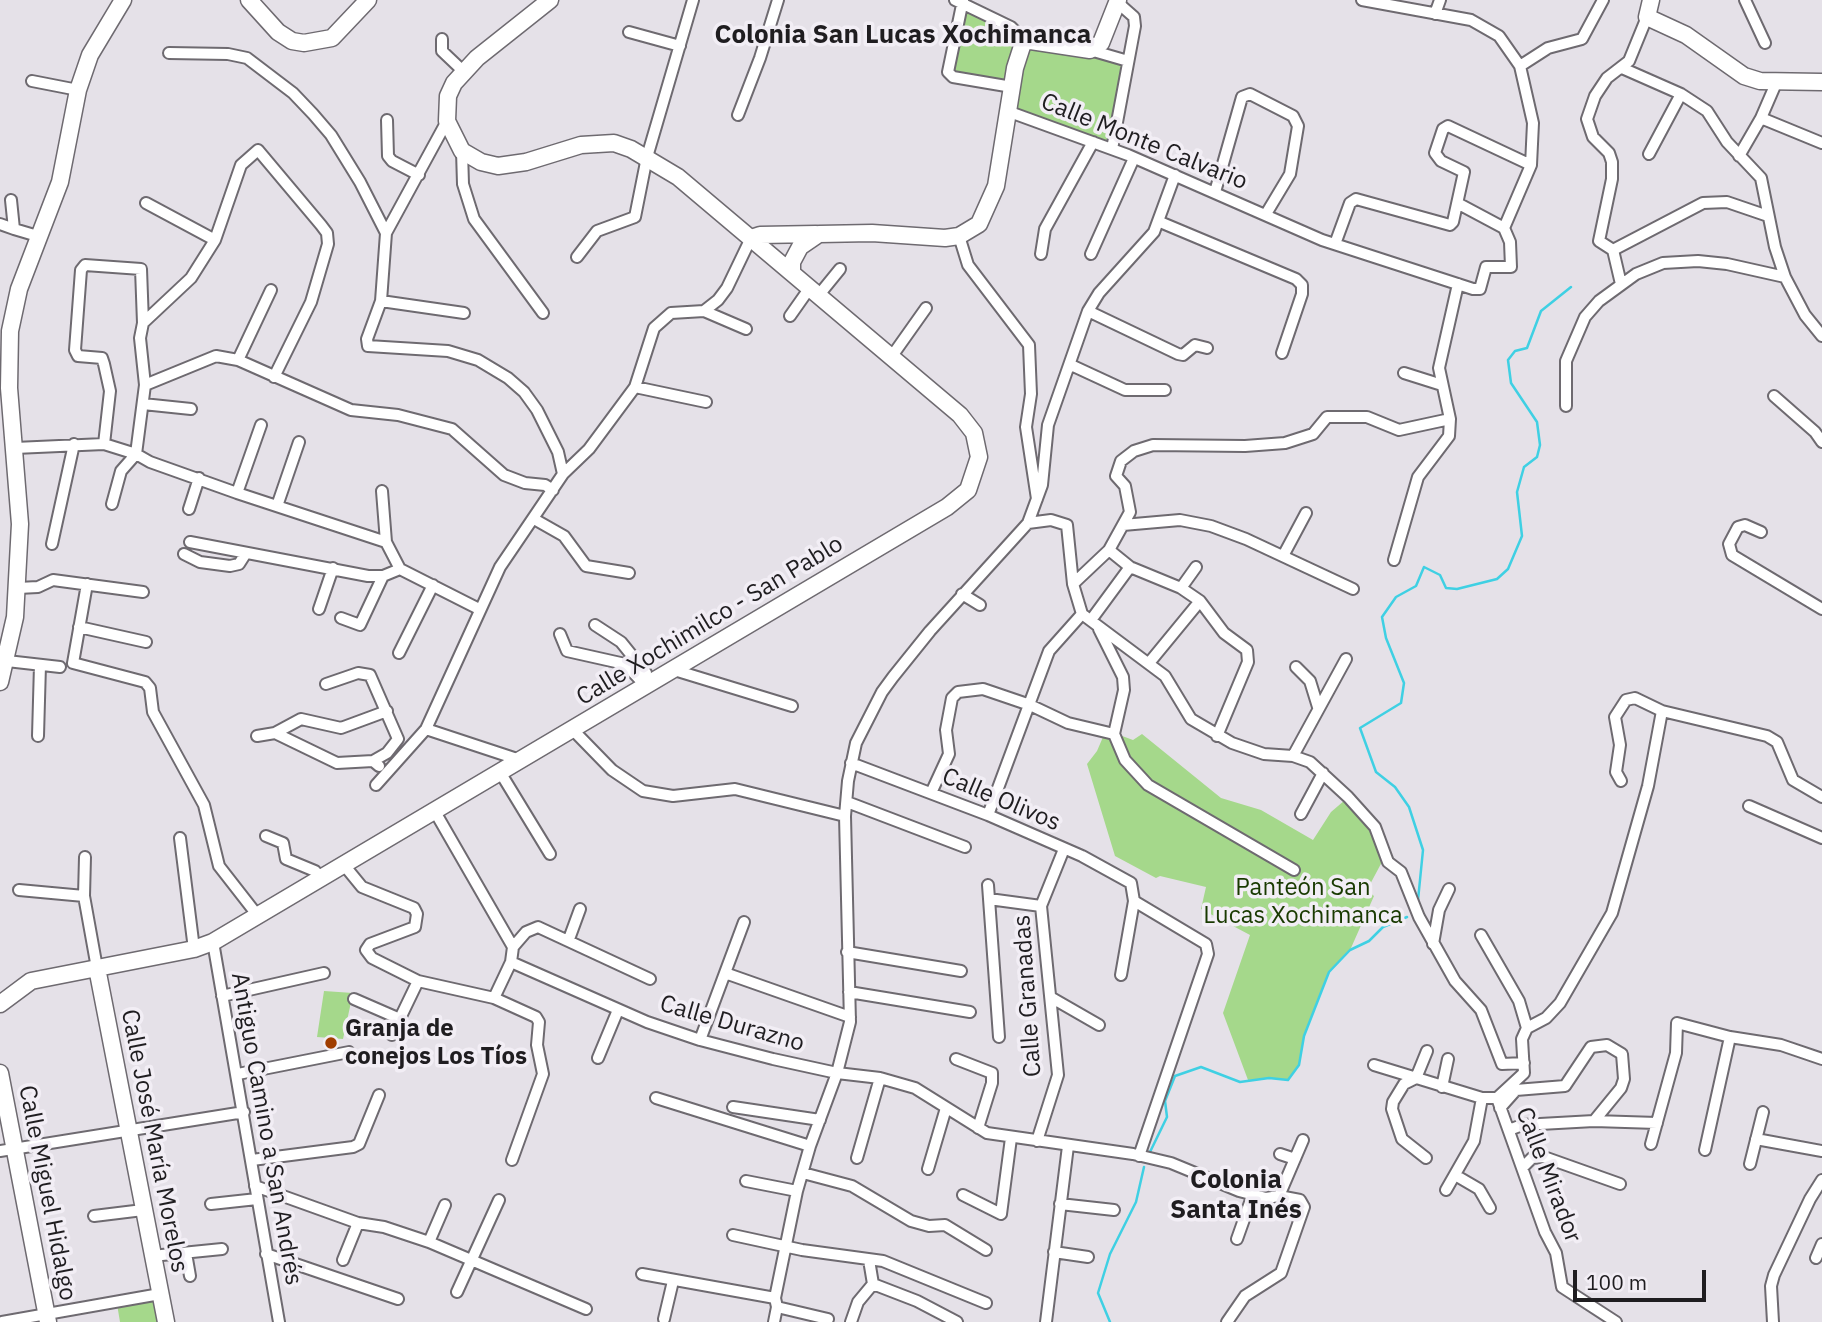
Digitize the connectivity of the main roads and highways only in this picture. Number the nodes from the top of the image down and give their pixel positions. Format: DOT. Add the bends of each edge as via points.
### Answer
graph roads {
  1 [pos="123,0"];
  2 [pos="248,0"];
  3 [pos="368,0"];
  4 [pos="550,0"];
  5 [pos="1651,0"];
  6 [pos="1118,1"];
  7 [pos="1822,82"];
  8 [pos="819,234"];
  9 [pos="751,238"];
  10 [pos="792,273"];
  11 [pos="4,359"];
  12 [pos="7,411"];
  13 [pos="0,680"];
  14 [pos="97,968"];
  15 [pos="0,1004"];
  16 [pos="0,1073"];
  17 [pos="7,1149"];
  18 [pos="48,1318"];
  19 [pos="166,1322"];
  1 -- 11 [label="main road" via="90,55 78,90 60,182 19,289"];
  2 -- 3 [label="main road" via="278,32 304,43 332,38"];
  4 -- 9 [label="main road, Calle Xochimilco - San Pablo" via="463,71 448,96 447,121 462,151 481,163 498,166 599,142 614,143 678,177"];
  5 -- 7 [label="main road" via="1647,17 1686,35 1744,76 1760,81"];
  6 -- 8 [label="main road" via="1101,43 1090,50 1024,40 1017,57 992,201 979,223 959,236"];
  8 -- 9 [label="main road"];
  8 -- 10 [label="main road" via="800,247"];
  9 -- 10 [label="main road, Calle Xochimilco - San Pablo"];
  10 -- 14 [label="main road, Calle Xochimilco - San Pablo" via="960,415 974,433 979,457 968,490 947,507 213,942"];
  11 -- 12 [label="main road"];
  12 -- 13 [label="main road" via="15,448 20,524 18,588"];
  14 -- 15 [label="main road, Calle Xochimilco - San Pablo" via="31,981"];
  14 -- 19 [label="main road, Calle José María Morelos"];
  16 -- 17 [label="main road, Calle Miguel Hidalgo"];
  17 -- 18 [label="main road, Calle Miguel Hidalgo"];
}
